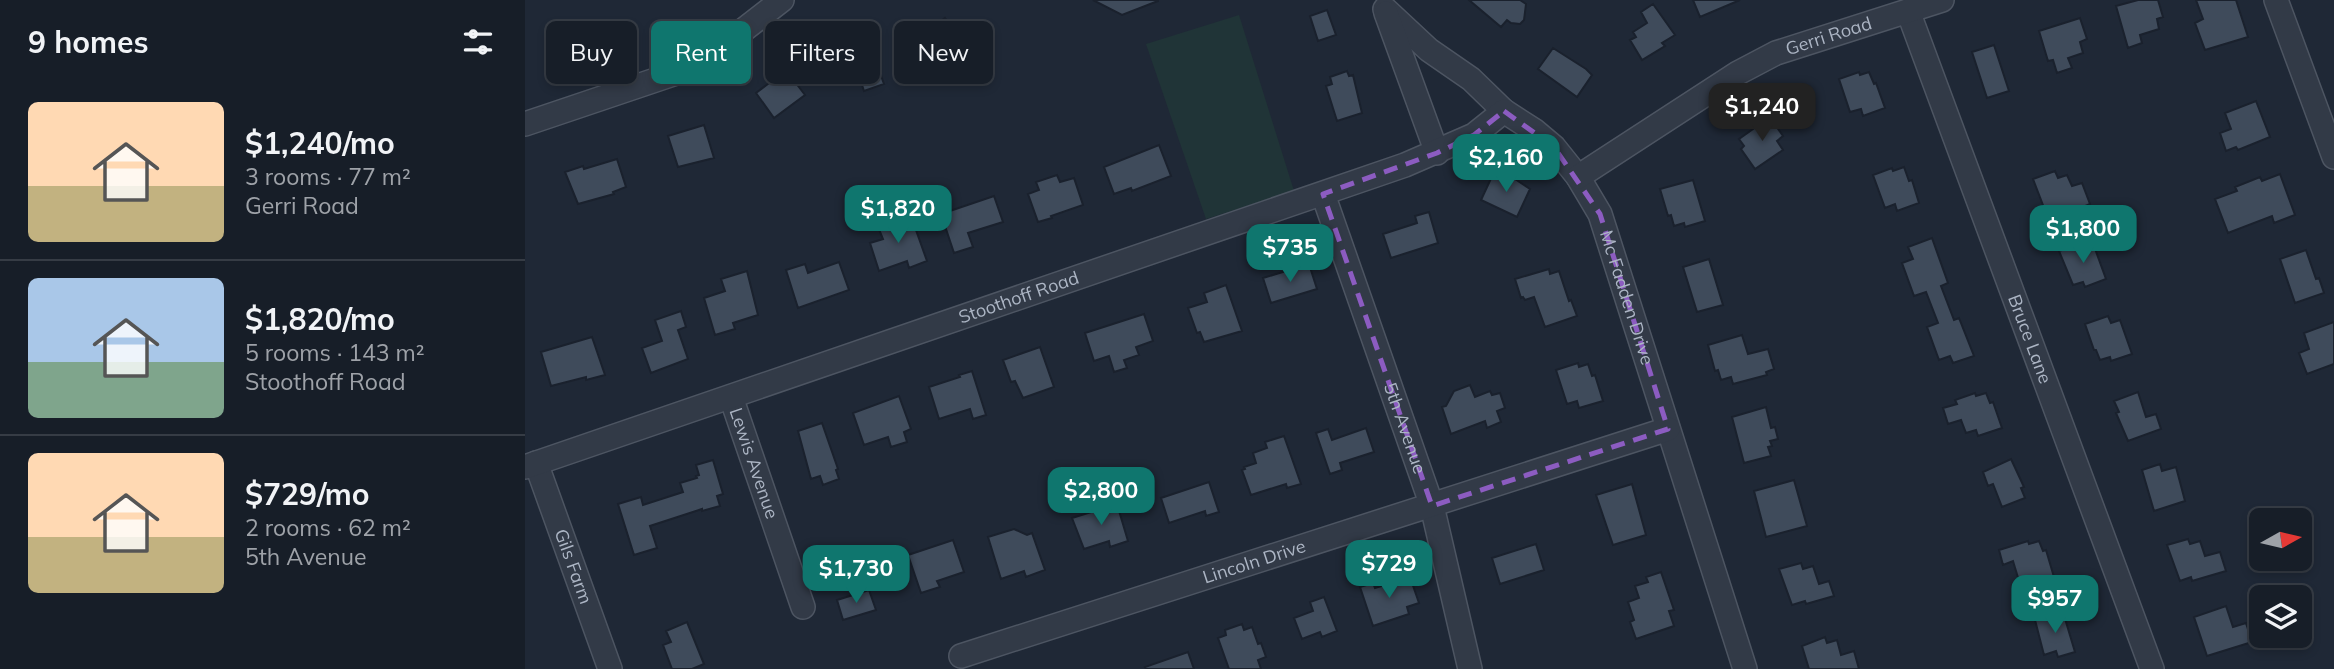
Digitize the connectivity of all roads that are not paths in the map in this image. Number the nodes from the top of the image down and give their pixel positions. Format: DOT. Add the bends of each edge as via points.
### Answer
graph roads {
  1 [pos="782,0"];
  2 [pos="1942,0"];
  3 [pos="2276,0"];
  4 [pos="1383,5"];
  5 [pos="1908,11"];
  6 [pos="1504,111"];
  7 [pos="525,124"];
  8 [pos="1437,153"];
  9 [pos="2334,157"];
  10 [pos="1578,177"];
  11 [pos="1323,194"];
  12 [pos="731,397"];
  13 [pos="1668,429"];
  14 [pos="531,465"];
  15 [pos="1432,506"];
  16 [pos="803,607"];
  17 [pos="961,656"];
  18 [pos="610,669"];
  19 [pos="1470,669"];
  20 [pos="1745,669"];
  21 [pos="2151,669"];
  1 -- 7 [label="street" via="697,66"];
  2 -- 5 [label="street, Gerri Road"];
  3 -- 9 [label="street"];
  4 -- 6 [label="street, Mc Fadden Drive" via="1429,50 1471,79"];
  4 -- 8 [label="street"];
  5 -- 10 [label="street, Gerri Road" via="1776,53"];
  5 -- 21 [label="street, Bruce Lane"];
  6 -- 8 [label="street, Stoothoff Road" via="1474,135"];
  6 -- 10 [label="street, Mc Fadden Drive" via="1554,147"];
  8 -- 11 [label="street, Stoothoff Road"];
  10 -- 13 [label="street, Mc Fadden Drive" via="1600,214"];
  11 -- 12 [label="street, Stoothoff Road"];
  11 -- 15 [label="street, 5th Avenue"];
  12 -- 14 [label="street, Stoothoff Road"];
  12 -- 16 [label="street, Lewis Avenue"];
  13 -- 15 [label="street, Lincoln Drive"];
  13 -- 20 [label="street, Mc Fadden Drive"];
  14 -- 18 [label="street, Gils Farm"];
  15 -- 17 [label="street, Lincoln Drive"];
  15 -- 19 [label="street, 5th Avenue"];
}
